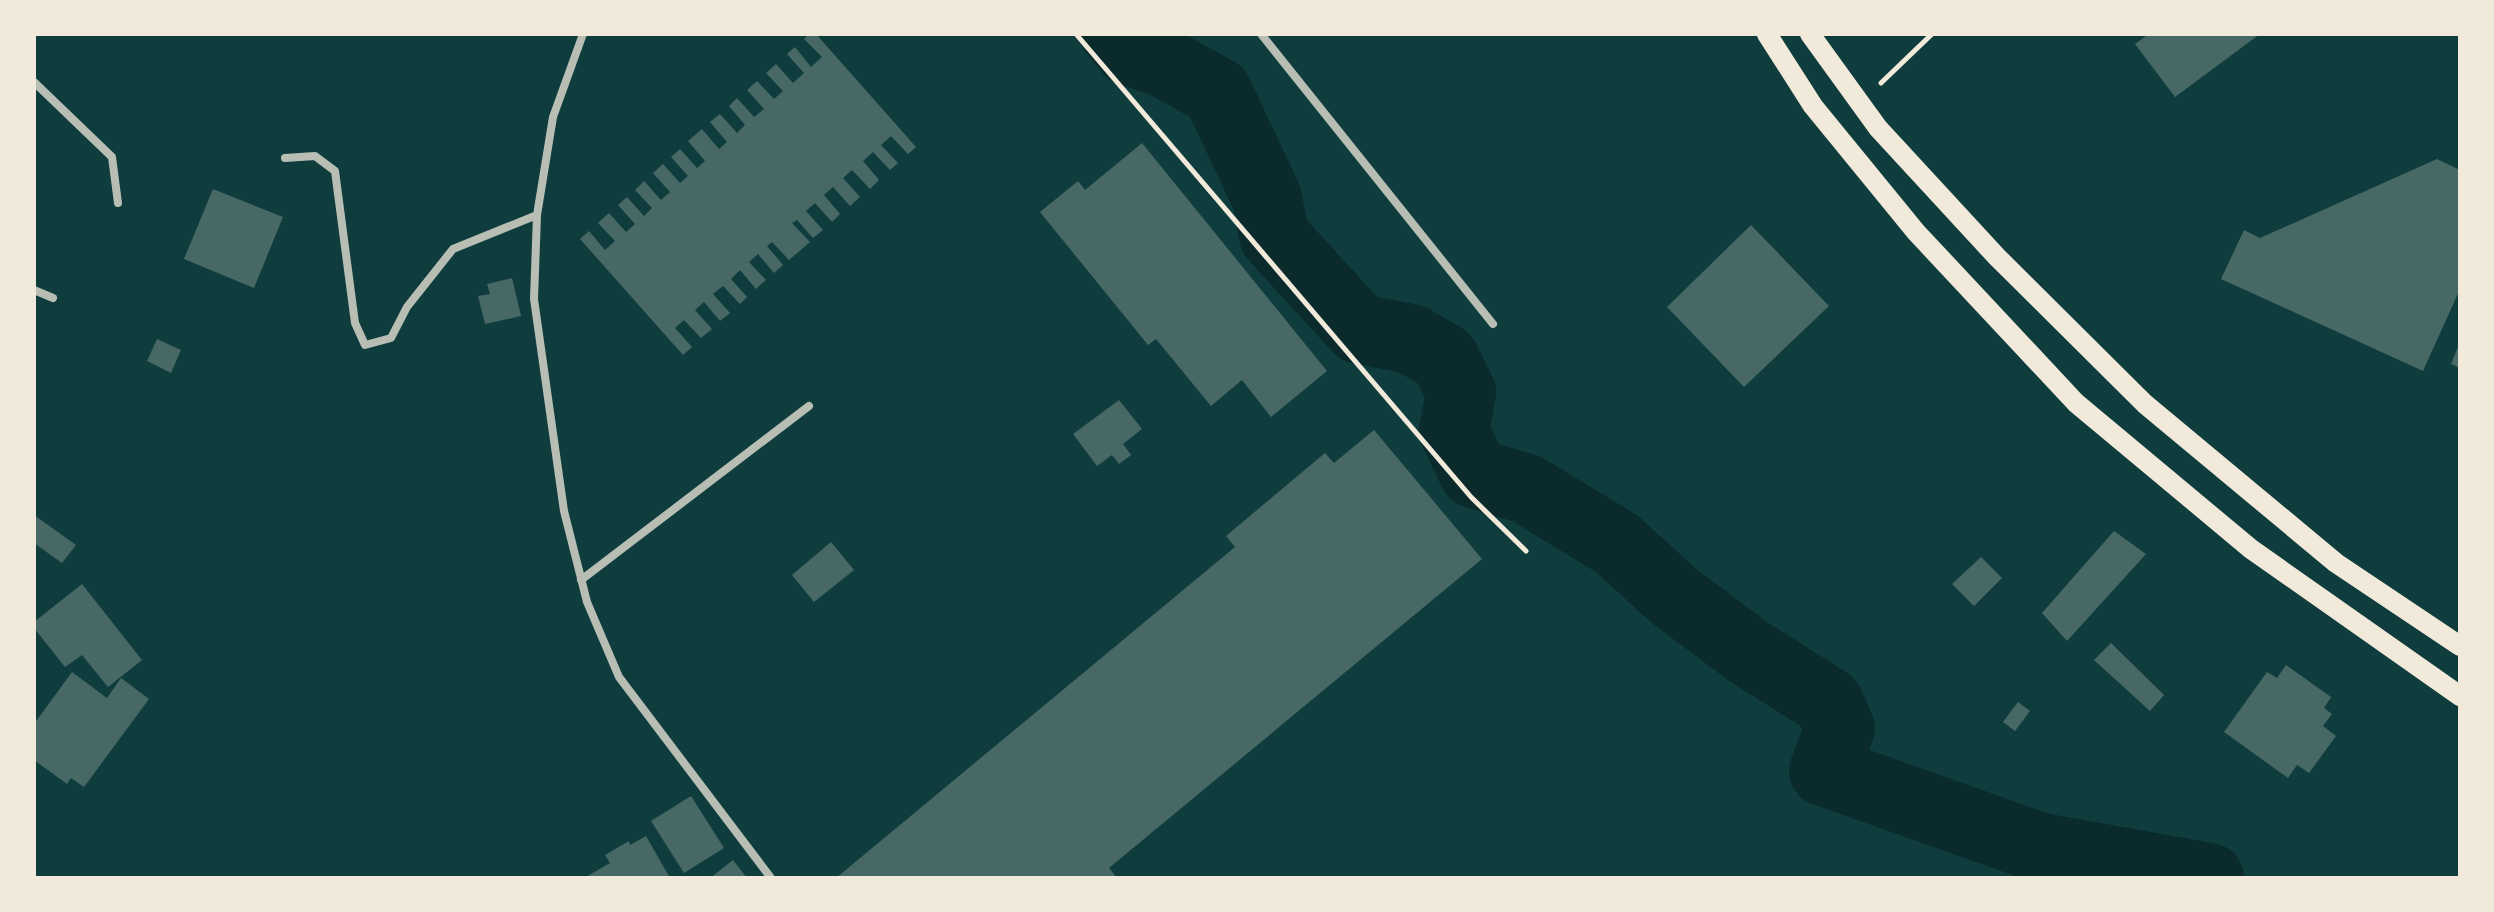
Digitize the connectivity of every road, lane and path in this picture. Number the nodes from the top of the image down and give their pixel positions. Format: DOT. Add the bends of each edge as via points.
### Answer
graph roads {
  1 [pos="583,34"];
  2 [pos="1076,34"];
  3 [pos="1261,34"];
  4 [pos="1767,34"];
  5 [pos="1810,34"];
  6 [pos="1932,34"];
  7 [pos="34,82"];
  8 [pos="1860,103"];
  9 [pos="285,158"];
  10 [pos="118,203"];
  11 [pos="537,215"];
  12 [pos="34,290"];
  13 [pos="53,298"];
  14 [pos="1493,324"];
  15 [pos="809,406"];
  16 [pos="1526,551"];
  17 [pos="581,580"];
  18 [pos="2460,646"];
  19 [pos="2460,696"];
  20 [pos="771,878"];
  1 -- 11 [label="street" via="553,117"];
  2 -- 16 [label="path" via="1471,497"];
  3 -- 14 [label="street"];
  4 -- 19 [label="main road" via="1813,106 1916,232 2076,403 2251,549"];
  5 -- 8 [label="main road"];
  6 -- 8 [label="path"];
  7 -- 10 [label="street" via="112,157"];
  8 -- 18 [label="main road" via="1997,257 2145,404 2336,563"];
  9 -- 11 [label="street" via="315,156 335,171 355,323 365,345 391,338 407,307 453,249"];
  11 -- 17 [label="street" via="534,299 564,511"];
  12 -- 13 [label="street"];
  15 -- 17 [label="street"];
  17 -- 20 [label="street" via="619,677"];
}
